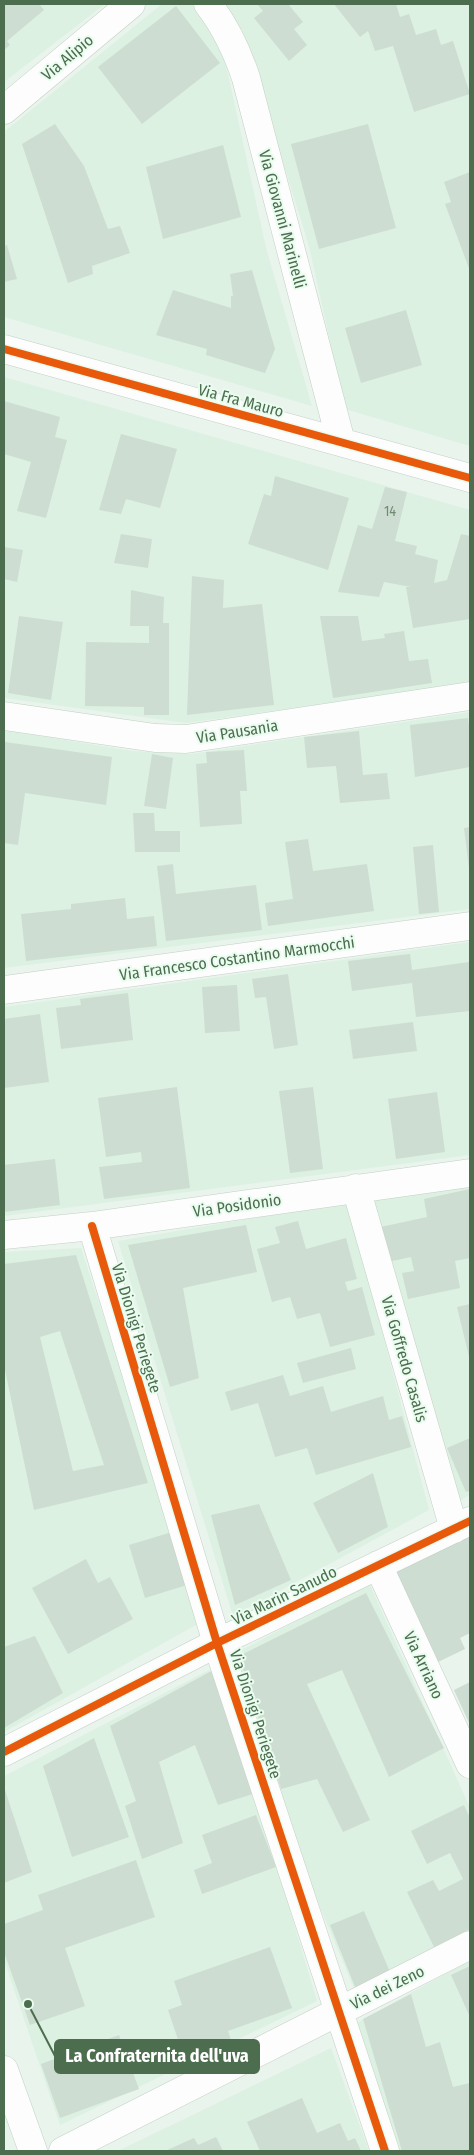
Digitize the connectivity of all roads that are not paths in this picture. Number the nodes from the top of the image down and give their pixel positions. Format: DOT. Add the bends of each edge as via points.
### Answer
graph roads {
  1 [pos="131,4"];
  2 [pos="208,4"];
  3 [pos="4,110"];
  4 [pos="4,349"];
  5 [pos="341,442"];
  6 [pos="470,478"];
  7 [pos="470,696"];
  8 [pos="4,716"];
  9 [pos="470,926"];
  10 [pos="4,990"];
  11 [pos="470,1173"];
  12 [pos="356,1188"];
  13 [pos="92,1226"];
  14 [pos="4,1235"];
  15 [pos="462,1525"];
  16 [pos="378,1566"];
  17 [pos="217,1643"];
  18 [pos="4,1752"];
  19 [pos="470,1764"];
  20 [pos="470,1945"];
  21 [pos="340,2010"];
  22 [pos="4,2070"];
  23 [pos="33,2151"];
  24 [pos="63,2151"];
  25 [pos="385,2151"];
  1 -- 3 [label="street, Via Alipio"];
  2 -- 5 [label="street, Via Giovanni Marinelli" via="225,28 244,73"];
  4 -- 5 [label="street, Via Fra Mauro"];
  5 -- 6 [label="street, Via Fra Mauro"];
  7 -- 8 [label="street, Via Pausania" via="186,739 155,738"];
  9 -- 10 [label="street, Via Francesco Costantino Marmocchi"];
  11 -- 12 [label="street, Via Posidonio"];
  12 -- 13 [label="street, Via Posidonio"];
  12 -- 15 [label="street, Via Goffredo Casalis"];
  13 -- 14 [label="street, Via Posidonio"];
  13 -- 17 [label="street, Via Dionigi Periegete"];
  15 -- 16 [label="street, Via Marin Sanudo"];
  16 -- 17 [label="street, Via Marin Sanudo"];
  16 -- 19 [label="street, Via Arriano"];
  17 -- 18 [label="street, Via Marin Sanudo"];
  17 -- 21 [label="street, Via Dionigi Periegete"];
  20 -- 21 [label="street, Via dei Zeno"];
  21 -- 24 [label="street, Via dei Zeno"];
  21 -- 25 [label="street, Via Dionigi Periegete"];
  22 -- 23 [label="street"];
}
